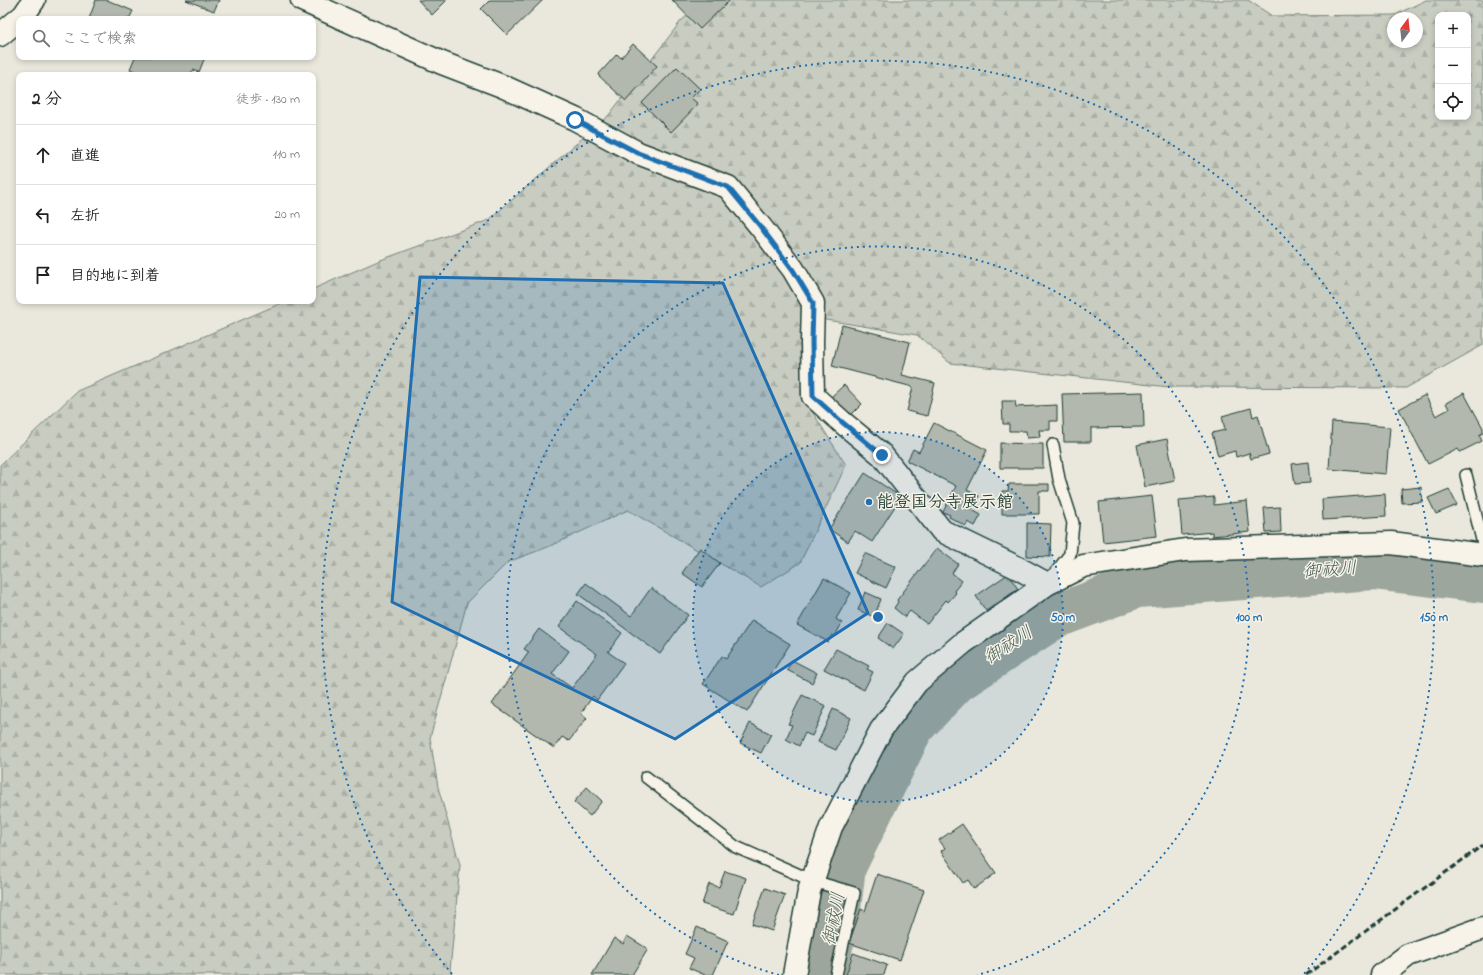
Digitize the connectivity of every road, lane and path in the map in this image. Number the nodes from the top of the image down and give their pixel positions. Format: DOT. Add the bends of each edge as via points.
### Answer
graph roads {
  1 [pos="34,0"];
  2 [pos="302,0"];
  3 [pos="22,16"];
  4 [pos="16,21"];
  5 [pos="0,35"];
  6 [pos="1053,445"];
  7 [pos="1466,475"];
  8 [pos="1483,544"];
  9 [pos="1483,556"];
  10 [pos="1047,584"];
  11 [pos="646,777"];
  12 [pos="813,880"];
  13 [pos="1483,928"];
  14 [pos="794,975"];
  15 [pos="836,975"];
  16 [pos="1382,975"];
  1 -- 3 [label="street"];
  2 -- 10 [label="street" via="442,63 502,86 638,153 728,187 793,270 813,303 813,396 882,455 942,531"];
  4 -- 5 [label="street"];
  6 -- 10 [label="lane" via="1059,479 1073,523 1070,554"];
  7 -- 8 [label="lane"];
  9 -- 10 [label="street" via="1391,543 1185,550 1083,566"];
  10 -- 12 [label="street" via="963,643 917,682 881,730 831,826"];
  11 -- 12 [label="lane" via="736,848"];
  12 -- 14 [label="street"];
  12 -- 15 [label="lane" via="854,893"];
  13 -- 16 [label="street" via="1408,955"];
}
